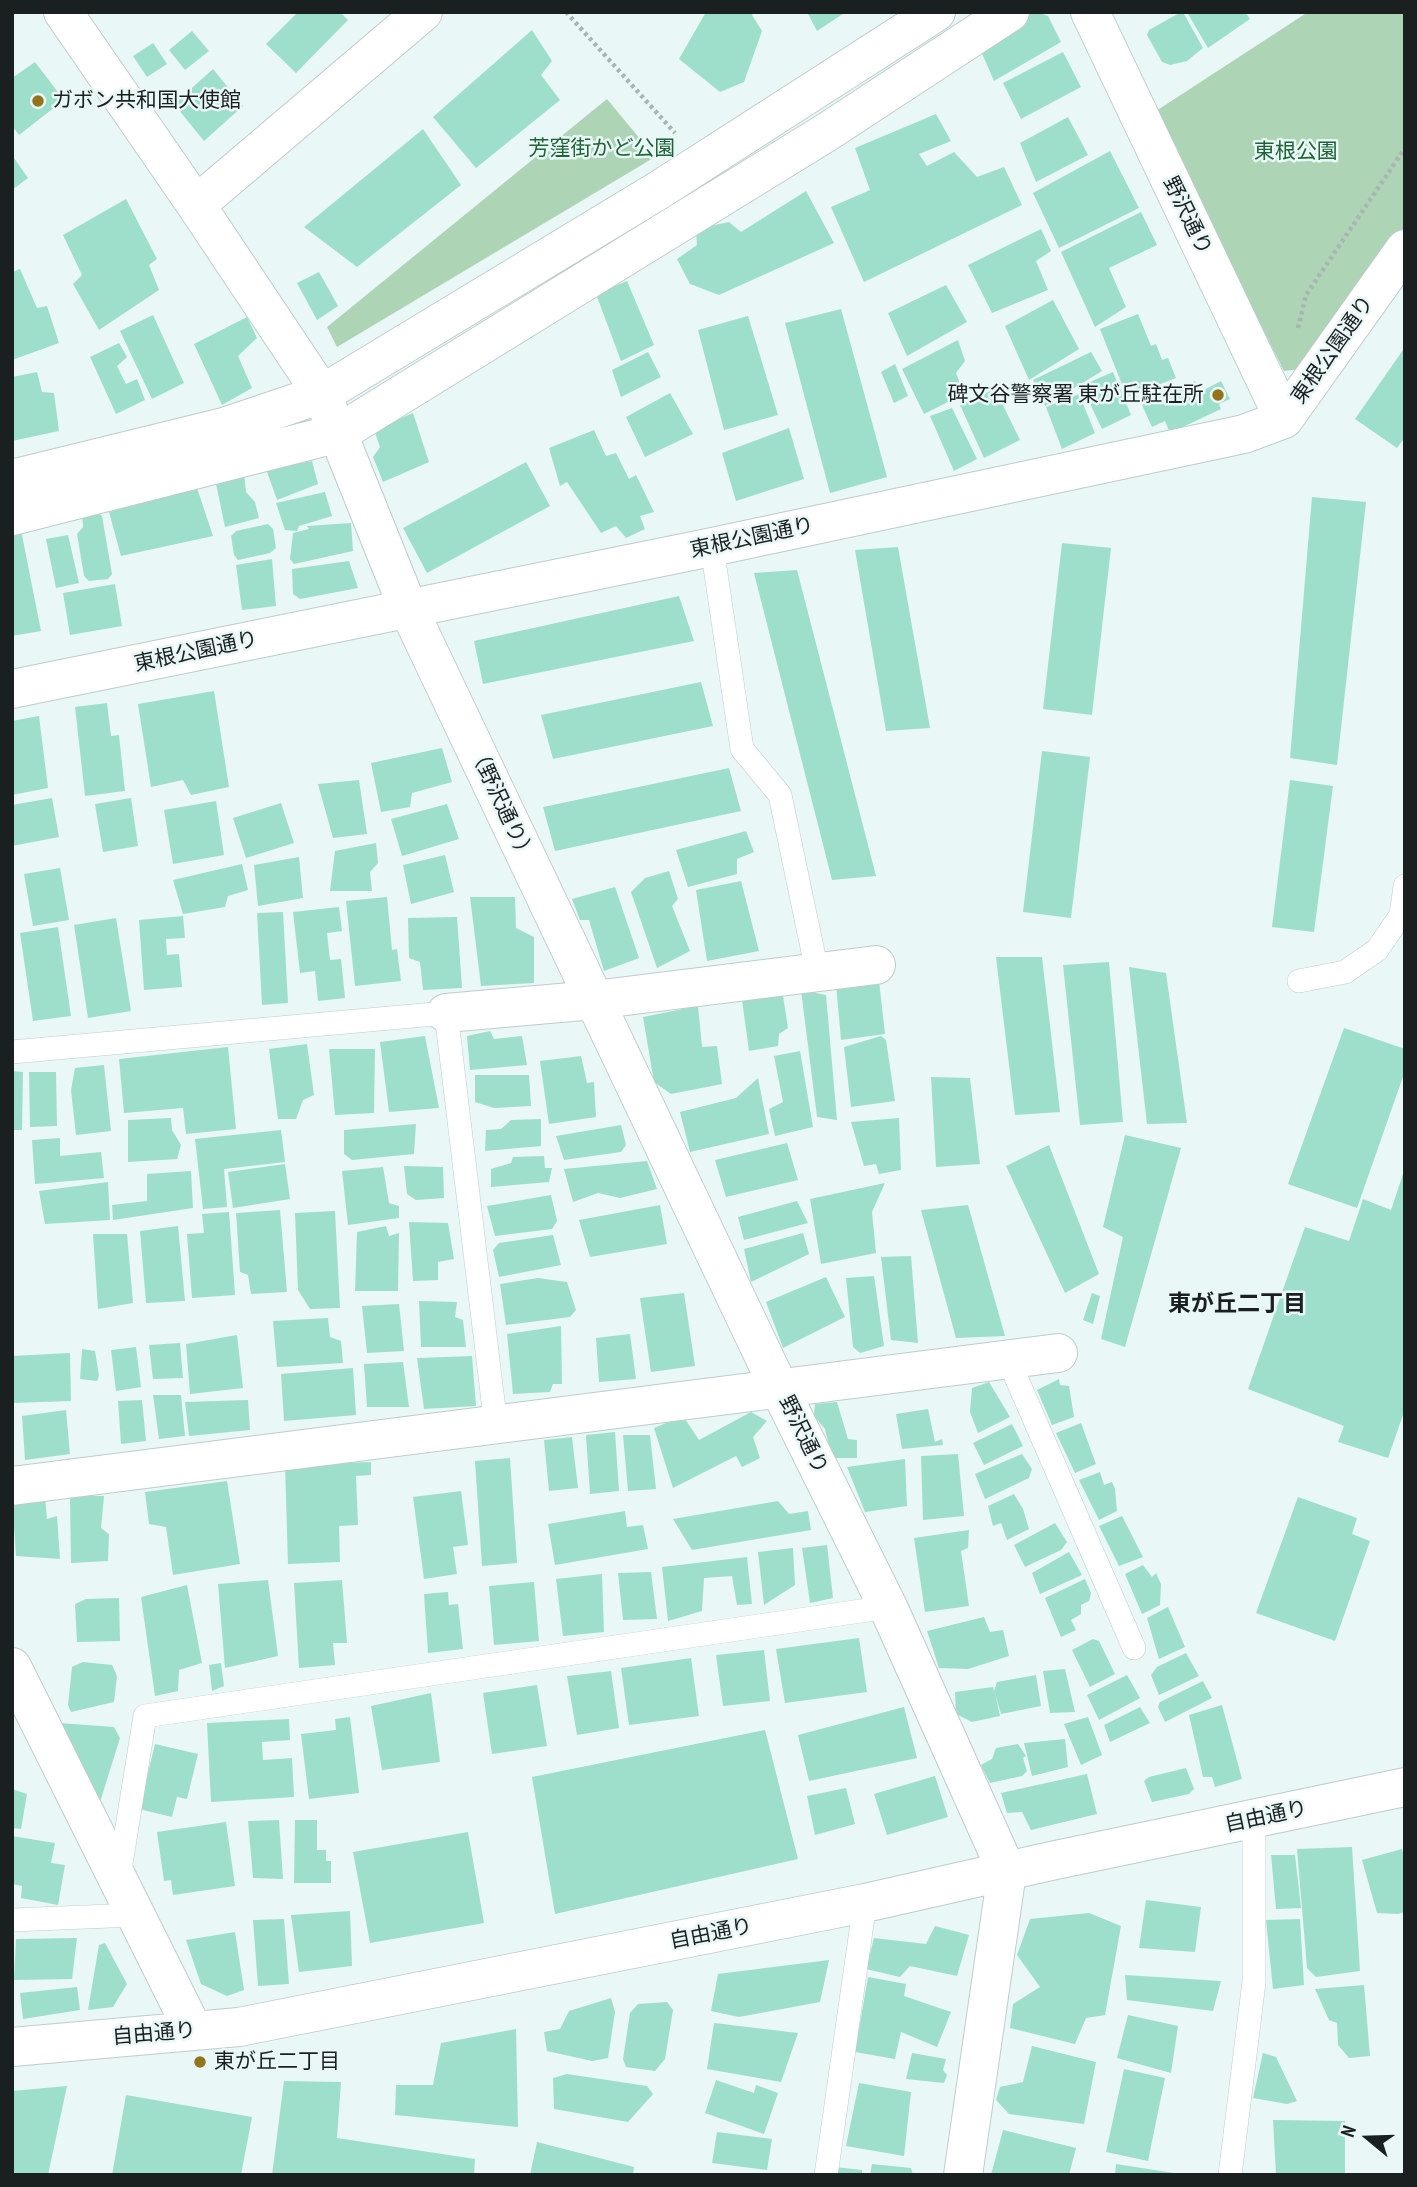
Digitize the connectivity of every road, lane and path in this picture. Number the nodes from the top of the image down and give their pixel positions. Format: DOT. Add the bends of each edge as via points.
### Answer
graph roads {
  1 [pos="63,12"];
  2 [pos="423,12"];
  3 [pos="566,12"];
  4 [pos="936,12"];
  5 [pos="1010,12"];
  6 [pos="1090,12"];
  7 [pos="1405,148"];
  8 [pos="702,163"];
  9 [pos="196,205"];
  10 [pos="1405,249"];
  11 [pos="1297,331"];
  12 [pos="321,394"];
  13 [pos="1284,419"];
  14 [pos="339,433"];
  15 [pos="12,479"];
  16 [pos="12,516"];
  17 [pos="712,547"];
  18 [pos="408,608"];
  19 [pos="12,689"];
  20 [pos="1405,886"];
  21 [pos="876,965"];
  22 [pos="817,971"];
  23 [pos="1299,981"];
  24 [pos="594,1000"];
  25 [pos="446,1013"];
  26 [pos="12,1052"];
  27 [pos="1058,1353"];
  28 [pos="1008,1359"];
  29 [pos="779,1388"];
  30 [pos="496,1426"];
  31 [pos="12,1486"];
  32 [pos="888,1607"];
  33 [pos="1134,1648"];
  34 [pos="12,1667"];
  35 [pos="1405,1787"];
  36 [pos="1254,1820"];
  37 [pos="1007,1872"];
  38 [pos="118,1880"];
  39 [pos="865,1903"];
  40 [pos="135,1915"];
  41 [pos="12,1920"];
  42 [pos="193,2030"];
  43 [pos="12,2047"];
  44 [pos="826,2175"];
  45 [pos="963,2175"];
  46 [pos="1230,2175"];
  1 -- 9 [label="street, （野沢通り）"];
  2 -- 9 [label="street"];
  3 -- 8 [label="path"];
  4 -- 8 [label="street"];
  5 -- 14 [label="street" via="827,132"];
  6 -- 13 [label="street, 野沢通り"];
  7 -- 11 [label="path" via="1306,295"];
  8 -- 12 [label="street"];
  9 -- 12 [label="street, （野沢通り）"];
  10 -- 13 [label="street, 東根公園通り"];
  12 -- 14 [label="street, （野沢通り）"];
  12 -- 15 [label="street" via="224,427"];
  13 -- 17 [label="street, 東根公園通り" via="1244,434"];
  14 -- 16 [label="street"];
  14 -- 18 [label="street, （野沢通り）"];
  17 -- 18 [label="street, 東根公園通り"];
  17 -- 22 [label="lane" via="742,749 780,795"];
  18 -- 19 [label="street, 東根公園通り"];
  18 -- 24 [label="street, （野沢通り）"];
  20 -- 23 [label="lane" via="1401,915 1377,950 1345,972"];
  21 -- 22 [label="street"];
  22 -- 24 [label="street"];
  24 -- 25 [label="street"];
  24 -- 29 [label="street, 野沢通り"];
  25 -- 26 [label="lane"];
  25 -- 30 [label="lane"];
  27 -- 28 [label="street"];
  28 -- 29 [label="street"];
  28 -- 33 [label="lane"];
  29 -- 30 [label="street"];
  29 -- 32 [label="street, 野沢通り"];
  30 -- 31 [label="street"];
  32 -- 37 [label="street, 野沢通り"];
  32 -- 38 [label="lane" via="145,1717"];
  34 -- 38 [label="street"];
  35 -- 36 [label="street, 自由通り"];
  36 -- 37 [label="street, 自由通り"];
  36 -- 46 [label="lane" via="1254,1982"];
  37 -- 39 [label="street, 自由通り"];
  37 -- 45 [label="street"];
  38 -- 40 [label="street"];
  39 -- 42 [label="street, 自由通り" via="252,2024"];
  39 -- 44 [label="lane"];
  40 -- 41 [label="lane"];
  40 -- 42 [label="street"];
  42 -- 43 [label="street, 自由通り"];
}
